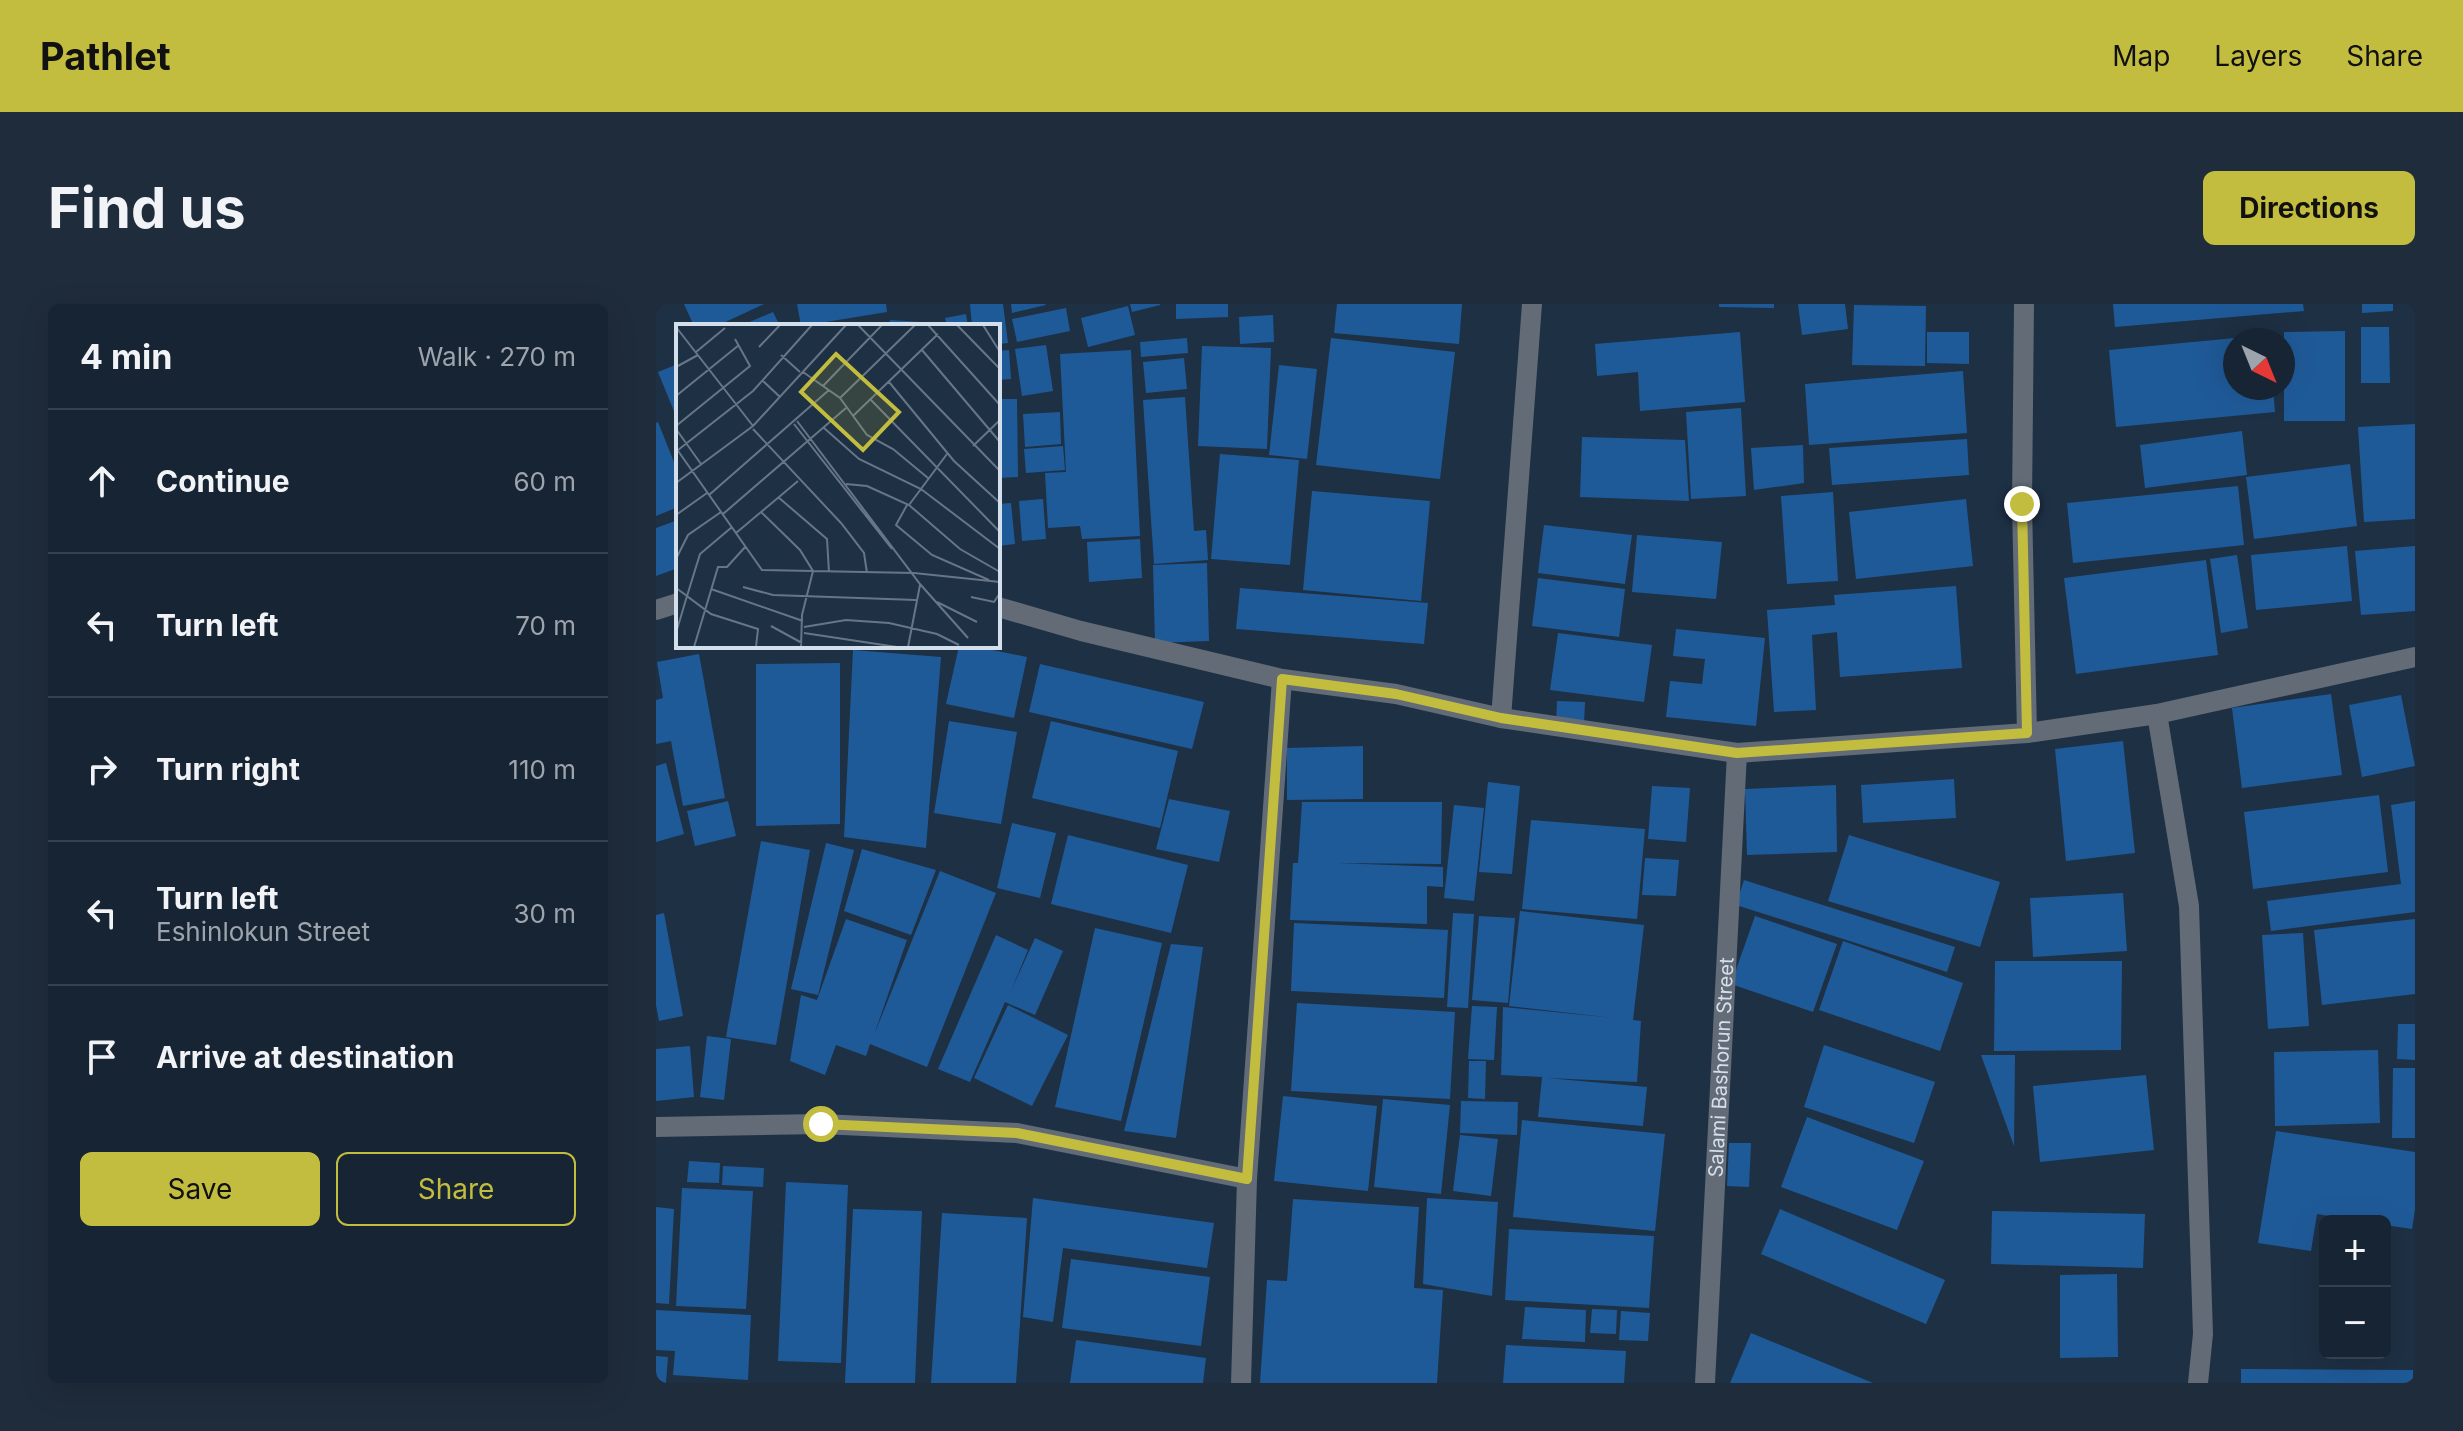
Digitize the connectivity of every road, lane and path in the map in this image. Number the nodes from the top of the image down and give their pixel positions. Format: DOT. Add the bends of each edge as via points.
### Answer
graph roads {
  1 [pos="1532,304"];
  2 [pos="2024,304"];
  3 [pos="676,604"];
  4 [pos="1000,608"];
  5 [pos="656,610"];
  6 [pos="2415,657"];
  7 [pos="1282,679"];
  8 [pos="2157,714"];
  9 [pos="1501,718"];
  10 [pos="2027,733"];
  11 [pos="1737,753"];
  12 [pos="656,1127"];
  13 [pos="1247,1179"];
  14 [pos="1241,1383"];
  15 [pos="1705,1383"];
  16 [pos="2198,1383"];
  1 -- 9 [label="street"];
  2 -- 10 [label="street"];
  3 -- 5 [label="street"];
  4 -- 7 [label="street"];
  6 -- 8 [label="street"];
  7 -- 9 [label="street" via="1396,694"];
  7 -- 13 [label="street"];
  8 -- 10 [label="street"];
  8 -- 16 [label="street" via="2189,906 2202,1319"];
  9 -- 11 [label="street"];
  10 -- 11 [label="street"];
  11 -- 15 [label="street, Salami Bashorun Street"];
  12 -- 13 [label="street" via="821,1124 1017,1133"];
  13 -- 14 [label="street"];
}
